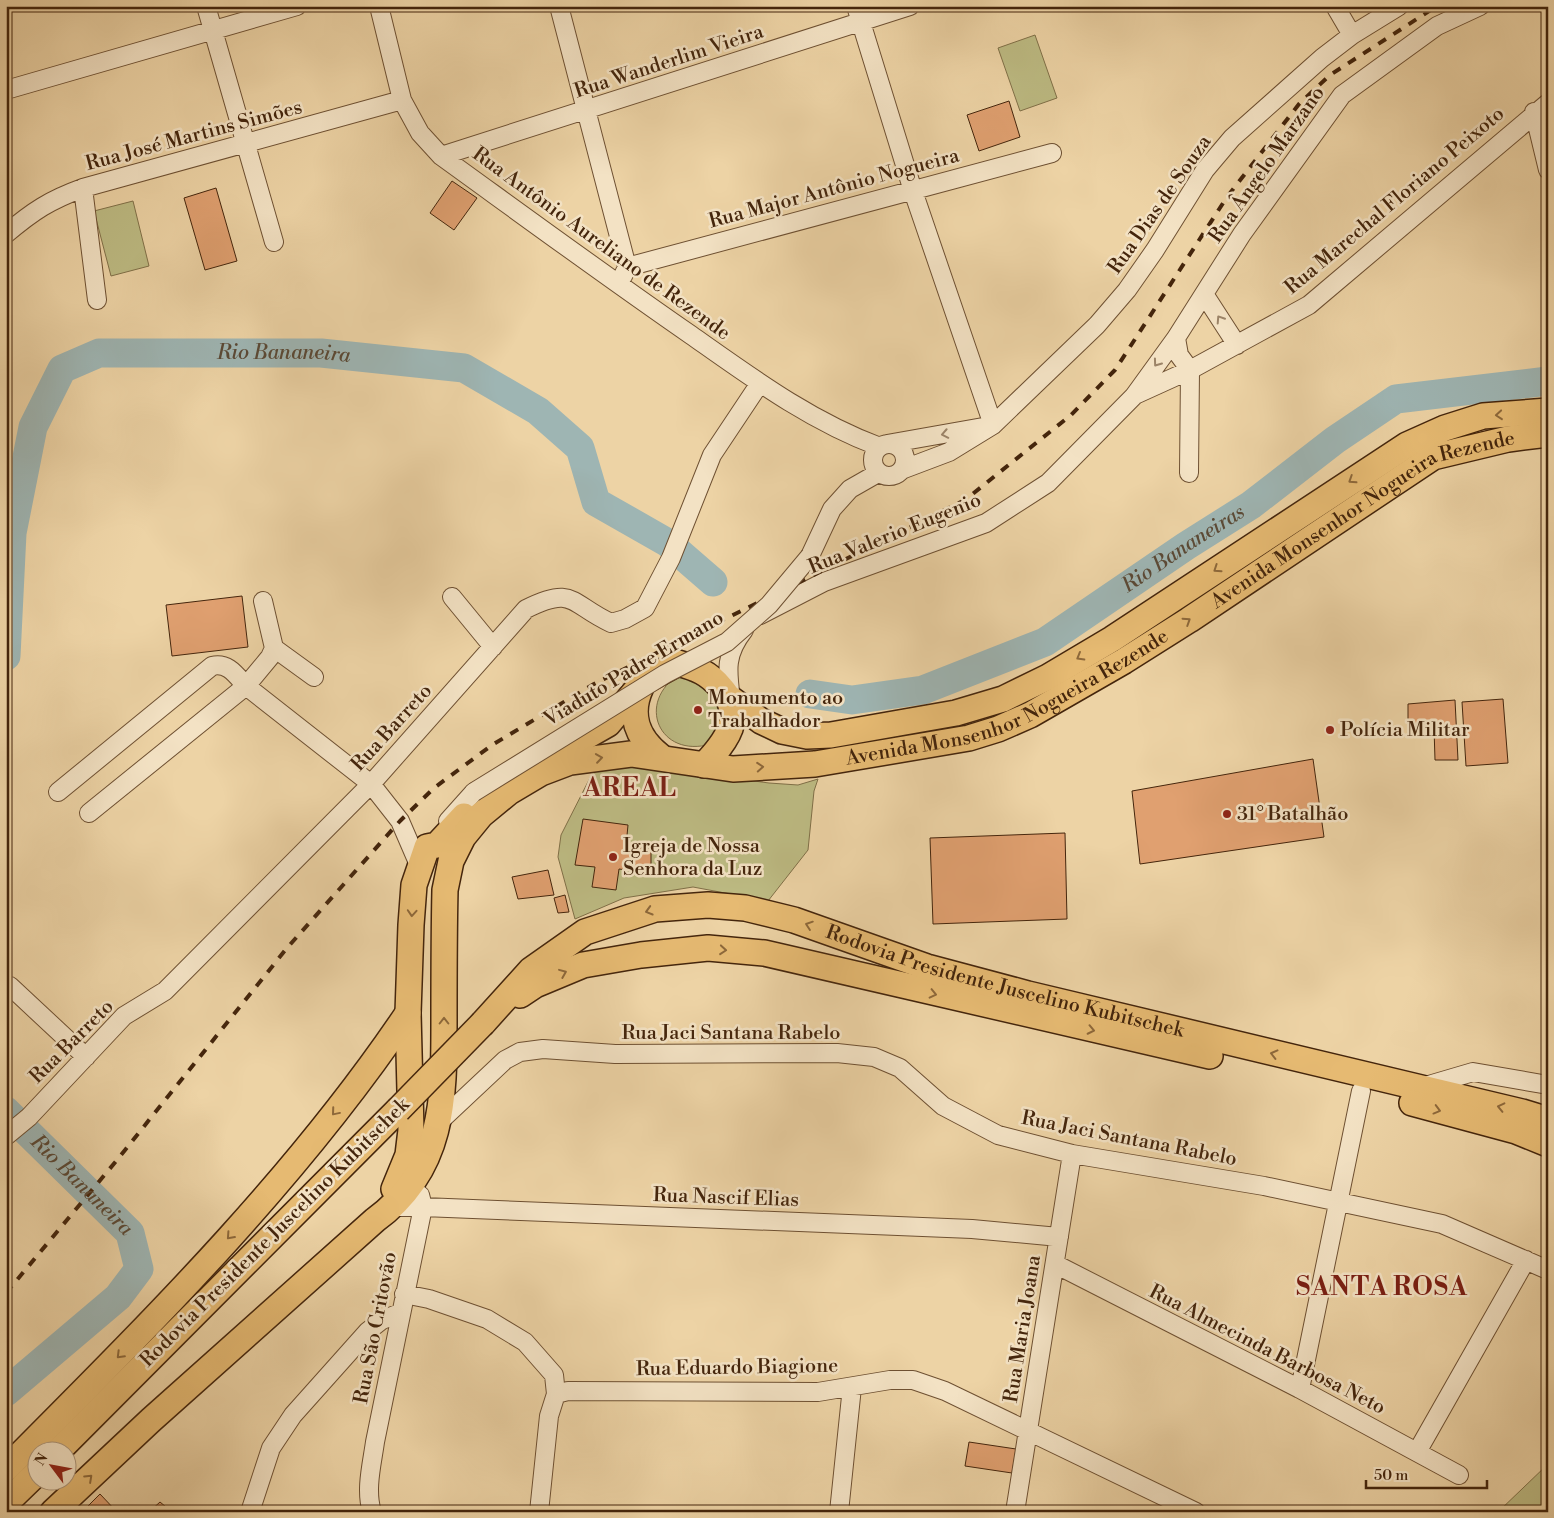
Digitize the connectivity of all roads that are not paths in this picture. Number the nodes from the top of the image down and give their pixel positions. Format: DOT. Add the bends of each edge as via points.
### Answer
graph roads {
  1 [pos="206,6"];
  2 [pos="297,6"];
  3 [pos="379,6"];
  4 [pos="559,6"];
  5 [pos="910,6"];
  6 [pos="1335,6"];
  7 [pos="1398,6"];
  8 [pos="1480,6"];
  9 [pos="858,14"];
  10 [pos="213,30"];
  11 [pos="1352,35"];
  12 [pos="6,90"];
  13 [pos="402,100"];
  14 [pos="1541,108"];
  15 [pos="586,110"];
  16 [pos="246,144"];
  17 [pos="1052,153"];
  18 [pos="441,156"];
  19 [pos="1548,170"];
  20 [pos="83,188"];
  21 [pos="912,191"];
  22 [pos="6,234"];
  23 [pos="274,242"];
  24 [pos="626,267"];
  25 [pos="620,286"];
  26 [pos="1204,294"];
  27 [pos="97,300"];
  28 [pos="1176,338"];
  29 [pos="1237,345"];
  30 [pos="1190,370"];
  31 [pos="760,383"];
  32 [pos="1134,396"];
  33 [pos="1548,411"];
  34 [pos="993,424"];
  35 [pos="1548,434"];
  36 [pos="884,445"];
  37 [pos="904,469"];
  38 [pos="878,473"];
  39 [pos="1189,473"];
  40 [pos="1312,506"];
  41 [pos="1326,527"];
  42 [pos="452,597"];
  43 [pos="263,600"];
  44 [pos="752,619"];
  45 [pos="1112,639"];
  46 [pos="493,646"];
  47 [pos="274,648"];
  48 [pos="1124,661"];
  49 [pos="678,663"];
  50 [pos="314,677"];
  51 [pos="643,682"];
  52 [pos="246,686"];
  53 [pos="731,699"];
  54 [pos="660,756"];
  55 [pos="704,765"];
  56 [pos="371,784"];
  57 [pos="58,792"];
  58 [pos="89,813"];
  59 [pos="434,855"];
  60 [pos="10,986"];
  61 [pos="408,1013"];
  62 [pos="487,1019"];
  63 [pos="86,1056"];
  64 [pos="409,1075"];
  65 [pos="444,1075"];
  66 [pos="1548,1085"];
  67 [pos="1419,1088"];
  68 [pos="1361,1091"];
  69 [pos="1548,1120"];
  70 [pos="439,1122"];
  71 [pos="10,1133"];
  72 [pos="1548,1144"];
  73 [pos="1072,1154"];
  74 [pos="412,1166"];
  75 [pos="1337,1201"];
  76 [pos="423,1207"];
  77 [pos="383,1213"];
  78 [pos="1059,1237"];
  79 [pos="1526,1260"];
  80 [pos="1054,1264"];
  81 [pos="1548,1270"];
  82 [pos="404,1294"];
  83 [pos="400,1313"];
  84 [pos="852,1387"];
  85 [pos="1300,1389"];
  86 [pos="556,1394"];
  87 [pos="1028,1431"];
  88 [pos="69,1440"];
  89 [pos="1417,1452"];
  90 [pos="6,1469"];
  91 [pos="1459,1475"];
  92 [pos="28,1482"];
  93 [pos="6,1503"];
  94 [pos="53,1512"];
  95 [pos="250,1512"];
  96 [pos="372,1512"];
  97 [pos="539,1512"];
  98 [pos="839,1512"];
  99 [pos="1015,1512"];
  100 [pos="1196,1512"];
  1 -- 10 [label="street"];
  2 -- 10 [label="street"];
  3 -- 13 [label="street, Rua Antônio Aureliano de Rezende"];
  4 -- 15 [label="street"];
  5 -- 9 [label="street, Rua Wanderlim Vieira"];
  6 -- 11 [label="street"];
  7 -- 11 [label="street, Rua Dias de Souza"];
  8 -- 26 [label="street, Rua Ângelo Marzano" via="1437,26 1342,95 1242,234"];
  9 -- 15 [label="street, Rua Wanderlim Vieira"];
  9 -- 21 [label="street"];
  10 -- 12 [label="street"];
  10 -- 16 [label="street"];
  11 -- 34 [label="street, Rua Dias de Souza" via="1232,138 1205,170 1155,250 1103,318"];
  13 -- 16 [label="street, Rua José Martins Simões"];
  13 -- 18 [label="street, Rua Antônio Aureliano de Rezende" via="420,134"];
  14 -- 19 [label="street"];
  14 -- 29 [label="street, Rua Marechal Floriano Peixoto" via="1309,305"];
  15 -- 18 [label="street, Rua Wanderlim Vieira"];
  15 -- 24 [label="street"];
  16 -- 20 [label="street, Rua José Martins Simões"];
  16 -- 23 [label="street"];
  17 -- 21 [label="street, Rua Major Antônio Nogueira"];
  18 -- 25 [label="street, Rua Antônio Aureliano de Rezende"];
  20 -- 22 [label="street, Rua José Martins Simões" via="52,200"];
  20 -- 27 [label="street"];
  21 -- 24 [label="street, Rua Major Antônio Nogueira"];
  21 -- 34 [label="street"];
  24 -- 25 [label="street"];
  25 -- 31 [label="street, Rua Antônio Aureliano de Rezende"];
  26 -- 28 [label="street, Rua Ângelo Marzano"];
  29 -- 26 [label="street, one-way"];
  28 -- 30 [label="street" via="1179,355"];
  28 -- 32 [label="street, Rua Ângelo Marzano, one-way"];
  29 -- 30 [label="street, Rua Marechal Floriano Peixoto"];
  30 -- 32 [label="street, Rua Marechal Floriano Peixoto"];
  30 -- 39 [label="street"];
  31 -- 36 [label="street, Rua Antônio Aureliano de Rezende" via="820,422"];
  31 -- 46 [label="street, Rua Barreto" via="712,454 671,558 645,608 612,623 572,599 549,598 526,610"];
  32 -- 44 [label="street, Rua Valerio Eugenio" via="1048,483 986,524 824,582"];
  33 -- 40 [label="highway, Avenida Monsenhor Nogueira Rezende, one-way" via="1483,416 1445,428 1406,445"];
  34 -- 36 [label="street, one-way"];
  34 -- 37 [label="street, Rua Dias de Souza" via="949,452"];
  35 -- 41 [label="highway, Avenida Monsenhor Nogueira Rezende" via="1508,439 1433,457"];
  36 -- 37 [label="street" via="901,448 905,454"];
  36 -- 38 [label="street" via="875,452 873,459"];
  37 -- 38 [label="street" via="892,477"];
  38 -- 59 [label="street, Viaduto Padre Ermano, bridge" via="850,488 832,509 810,556 769,605 727,642 665,674 474,792 452,817"];
  40 -- 41 [label="highway"];
  40 -- 45 [label="highway, Avenida Monsenhor Nogueira Rezende, one-way"];
  48 -- 41 [label="highway, Avenida Monsenhor Nogueira Rezende, one-way"];
  42 -- 46 [label="street"];
  43 -- 47 [label="street"];
  44 -- 49 [label="street, Rua Valerio Eugenio"];
  44 -- 53 [label="street, Rua Valerio Eugenio" via="737,638 730,655 727,669"];
  45 -- 48 [label="highway"];
  45 -- 53 [label="highway, Avenida Monsenhor Nogueira Rezende, one-way" via="1003,699 956,713 831,735 807,736 782,731 761,721"];
  46 -- 56 [label="street, Rua Barreto"];
  47 -- 50 [label="street"];
  47 -- 52 [label="street"];
  55 -- 48 [label="highway, Avenida Monsenhor Nogueira Rezende, one-way" via="733,769 815,764 969,738 1030,715"];
  49 -- 51 [label="highway"];
  49 -- 53 [label="highway" via="706,673"];
  51 -- 54 [label="highway" via="636,698 634,715 647,746"];
  51 -- 59 [label="highway" via="608,724 490,791"];
  52 -- 56 [label="street"];
  52 -- 57 [label="street" via="229,668 220,664 212,666"];
  52 -- 58 [label="street"];
  53 -- 55 [label="highway" via="733,715 728,733 720,748"];
  54 -- 55 [label="highway, Avenida Monsenhor Nogueira Rezende"];
  59 -- 54 [label="highway, Avenida Monsenhor Nogueira Rezende, one-way" via="463,837 481,815 509,792 541,773 570,762 631,754"];
  56 -- 59 [label="street" via="400,821"];
  56 -- 63 [label="street, Rua Barreto" via="165,991 124,1016"];
  59 -- 61 [label="highway, one-way" via="414,885"];
  65 -- 59 [label="highway, one-way" via="445,890"];
  60 -- 63 [label="street"];
  61 -- 64 [label="highway"];
  61 -- 90 [label="highway, one-way" via="367,1074 245,1220 150,1325"];
  67 -- 62 [label="highway, Rodovia Presidente Juscelino Kubitschek, one-way" via="1028,994 927,966 794,920 736,908 655,909 585,932 531,970"];
  62 -- 68 [label="highway, Rodovia Presidente Juscelino Kubitschek, one-way" via="535,985 583,965 641,955 717,949 764,953"];
  62 -- 88 [label="highway, Rodovia Presidente Juscelino Kubitschek, bridge"];
  63 -- 71 [label="street, Rua Barreto"];
  64 -- 65 [label="highway" via="415,1081 431,1084"];
  64 -- 74 [label="highway"];
  65 -- 70 [label="highway"];
  66 -- 67 [label="street" via="1473,1072"];
  69 -- 67 [label="highway, Rodovia Presidente Juscelino Kubitschek, one-way"];
  68 -- 72 [label="highway, Rodovia Presidente Juscelino Kubitschek, one-way" via="1516,1131"];
  68 -- 75 [label="street"];
  70 -- 73 [label="street, Rua Jaci Santana Rabelo" via="505,1060 520,1052 543,1049 614,1054 837,1053 874,1057 900,1068 943,1106 998,1135"];
  70 -- 74 [label="highway" via="430,1151"];
  73 -- 75 [label="street, Rua Jaci Santana Rabelo"];
  73 -- 78 [label="street, Rua Maria Joana"];
  74 -- 76 [label="street, Rua São Critovão"];
  74 -- 77 [label="highway" via="398,1182"];
  75 -- 79 [label="street, Rua Jaci Santana Rabelo" via="1442,1224"];
  75 -- 85 [label="street"];
  76 -- 77 [label="street, Rua Nascif Elias"];
  76 -- 78 [label="street, Rua Nascif Elias" via="962,1228"];
  76 -- 82 [label="street, Rua São Critovão"];
  94 -- 77 [label="highway, one-way" via="150,1420"];
  78 -- 80 [label="street, Rua Maria Joana"];
  79 -- 81 [label="street, Rua Jaci Santana Rabelo"];
  79 -- 89 [label="street"];
  80 -- 85 [label="street, Rua Almecinda Barbosa Neto"];
  80 -- 87 [label="street, Rua Maria Joana"];
  82 -- 83 [label="street, Rua São Critovão"];
  82 -- 86 [label="street" via="487,1319 525,1342 554,1375"];
  83 -- 95 [label="street" via="382,1320 368,1331 292,1415 270,1448"];
  83 -- 96 [label="street, Rua São Critovão" via="375,1442 370,1478"];
  84 -- 86 [label="street, Rua Eduardo Biagione" via="818,1392 568,1391"];
  84 -- 87 [label="street, Rua Eduardo Biagione" via="890,1380 913,1380 945,1391"];
  84 -- 98 [label="street"];
  85 -- 89 [label="street, Rua Almecinda Barbosa Neto"];
  86 -- 97 [label="street" via="549,1416"];
  87 -- 99 [label="street, Rua Maria Joana"];
  87 -- 100 [label="street, Rua Eduardo Biagione"];
  89 -- 91 [label="street, Rua Almecinda Barbosa Neto"];
  92 -- 93 [label="highway"];
}
